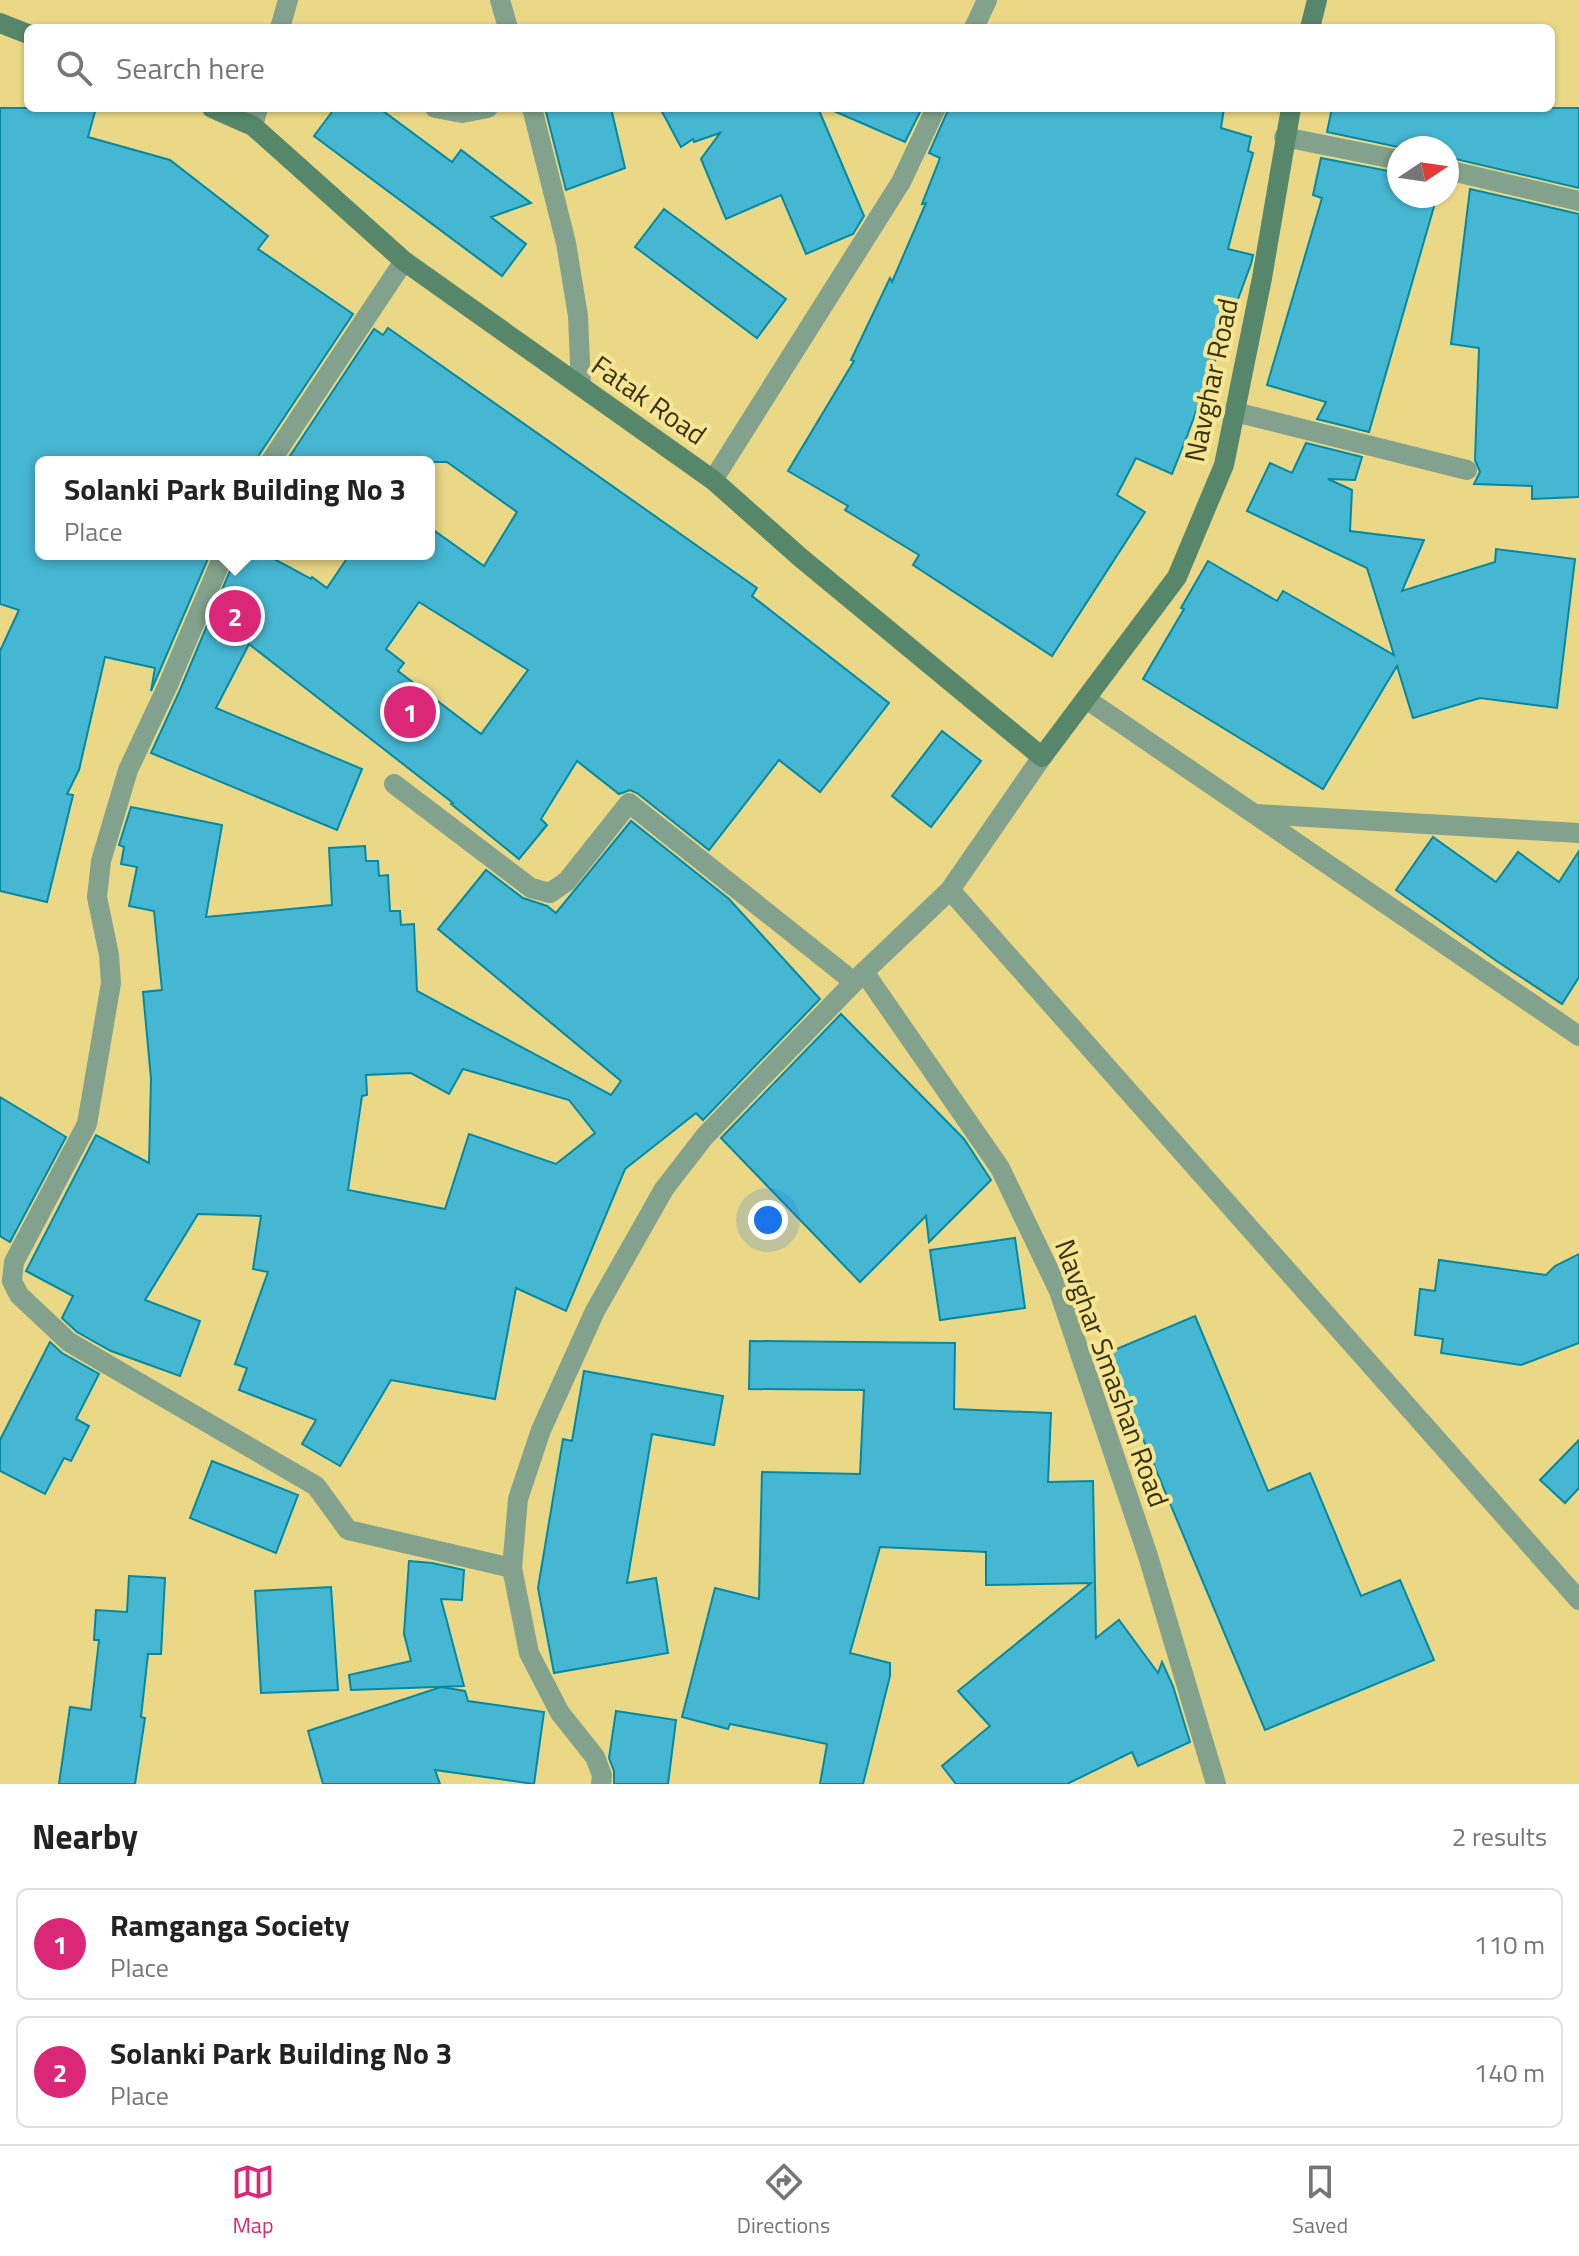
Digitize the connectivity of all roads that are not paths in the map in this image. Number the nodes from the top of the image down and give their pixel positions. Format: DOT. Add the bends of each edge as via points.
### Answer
graph roads {
  1 [pos="288,0"];
  2 [pos="500,0"];
  3 [pos="987,0"];
  4 [pos="1317,0"];
  5 [pos="0,23"];
  6 [pos="281,24"];
  7 [pos="507,24"];
  8 [pos="976,24"];
  9 [pos="1311,24"];
  10 [pos="24,32"];
  11 [pos="231,112"];
  12 [pos="533,112"];
  13 [pos="934,112"];
  14 [pos="1290,112"];
  15 [pos="255,117"];
  16 [pos="1284,137"];
  17 [pos="1387,158"];
  18 [pos="1459,173"];
  19 [pos="1579,201"];
  20 [pos="404,261"];
  21 [pos="581,386"];
  22 [pos="1235,412"];
  23 [pos="274,456"];
  24 [pos="1467,470"];
  25 [pos="713,480"];
  26 [pos="221,560"];
  27 [pos="1086,699"];
  28 [pos="1042,757"];
  29 [pos="394,784"];
  30 [pos="1254,814"];
  31 [pos="1579,833"];
  32 [pos="950,890"];
  33 [pos="859,977"];
  34 [pos="1579,1036"];
  35 [pos="0,1287"];
  36 [pos="28,1305"];
  37 [pos="512,1568"];
  38 [pos="1579,1600"];
  39 [pos="601,1784"];
  40 [pos="1216,1784"];
  1 -- 6 [label="street"];
  2 -- 7 [label="street"];
  3 -- 8 [label="street"];
  4 -- 9 [label="main road"];
  5 -- 10 [label="main road"];
  11 -- 15 [label="main road, Fatak Road"];
  12 -- 21 [label="street" via="566,243 578,316"];
  13 -- 25 [label="street" via="901,182"];
  14 -- 16 [label="main road, Navghar Road"];
  15 -- 20 [label="main road, Fatak Road"];
  16 -- 17 [label="street"];
  16 -- 22 [label="main road, Navghar Road"];
  18 -- 19 [label="street"];
  20 -- 21 [label="main road, Fatak Road"];
  20 -- 23 [label="street"];
  21 -- 25 [label="main road, Fatak Road"];
  22 -- 24 [label="street"];
  22 -- 27 [label="main road, Navghar Road" via="1224,465 1177,577"];
  25 -- 28 [label="main road, Fatak Road"];
  26 -- 36 [label="street" via="128,770 101,861 97,897 109,955 108,1009 87,1124 14,1262 12,1281"];
  27 -- 28 [label="main road, Navghar Road"];
  27 -- 30 [label="street"];
  28 -- 32 [label="street"];
  29 -- 33 [label="street, Navghar Smashan Road" via="531,888 550,893 567,881 629,803"];
  30 -- 31 [label="street"];
  30 -- 34 [label="street"];
  32 -- 33 [label="street"];
  32 -- 38 [label="street"];
  33 -- 37 [label="street" via="705,1136 664,1189 595,1311 541,1430 518,1499"];
  33 -- 40 [label="street, Navghar Smashan Road" via="1000,1168 1059,1291 1148,1556"];
  35 -- 36 [label="street"];
  36 -- 37 [label="street" via="69,1342 316,1486 348,1530"];
  37 -- 39 [label="street" via="529,1653 560,1713 595,1757"];
}
